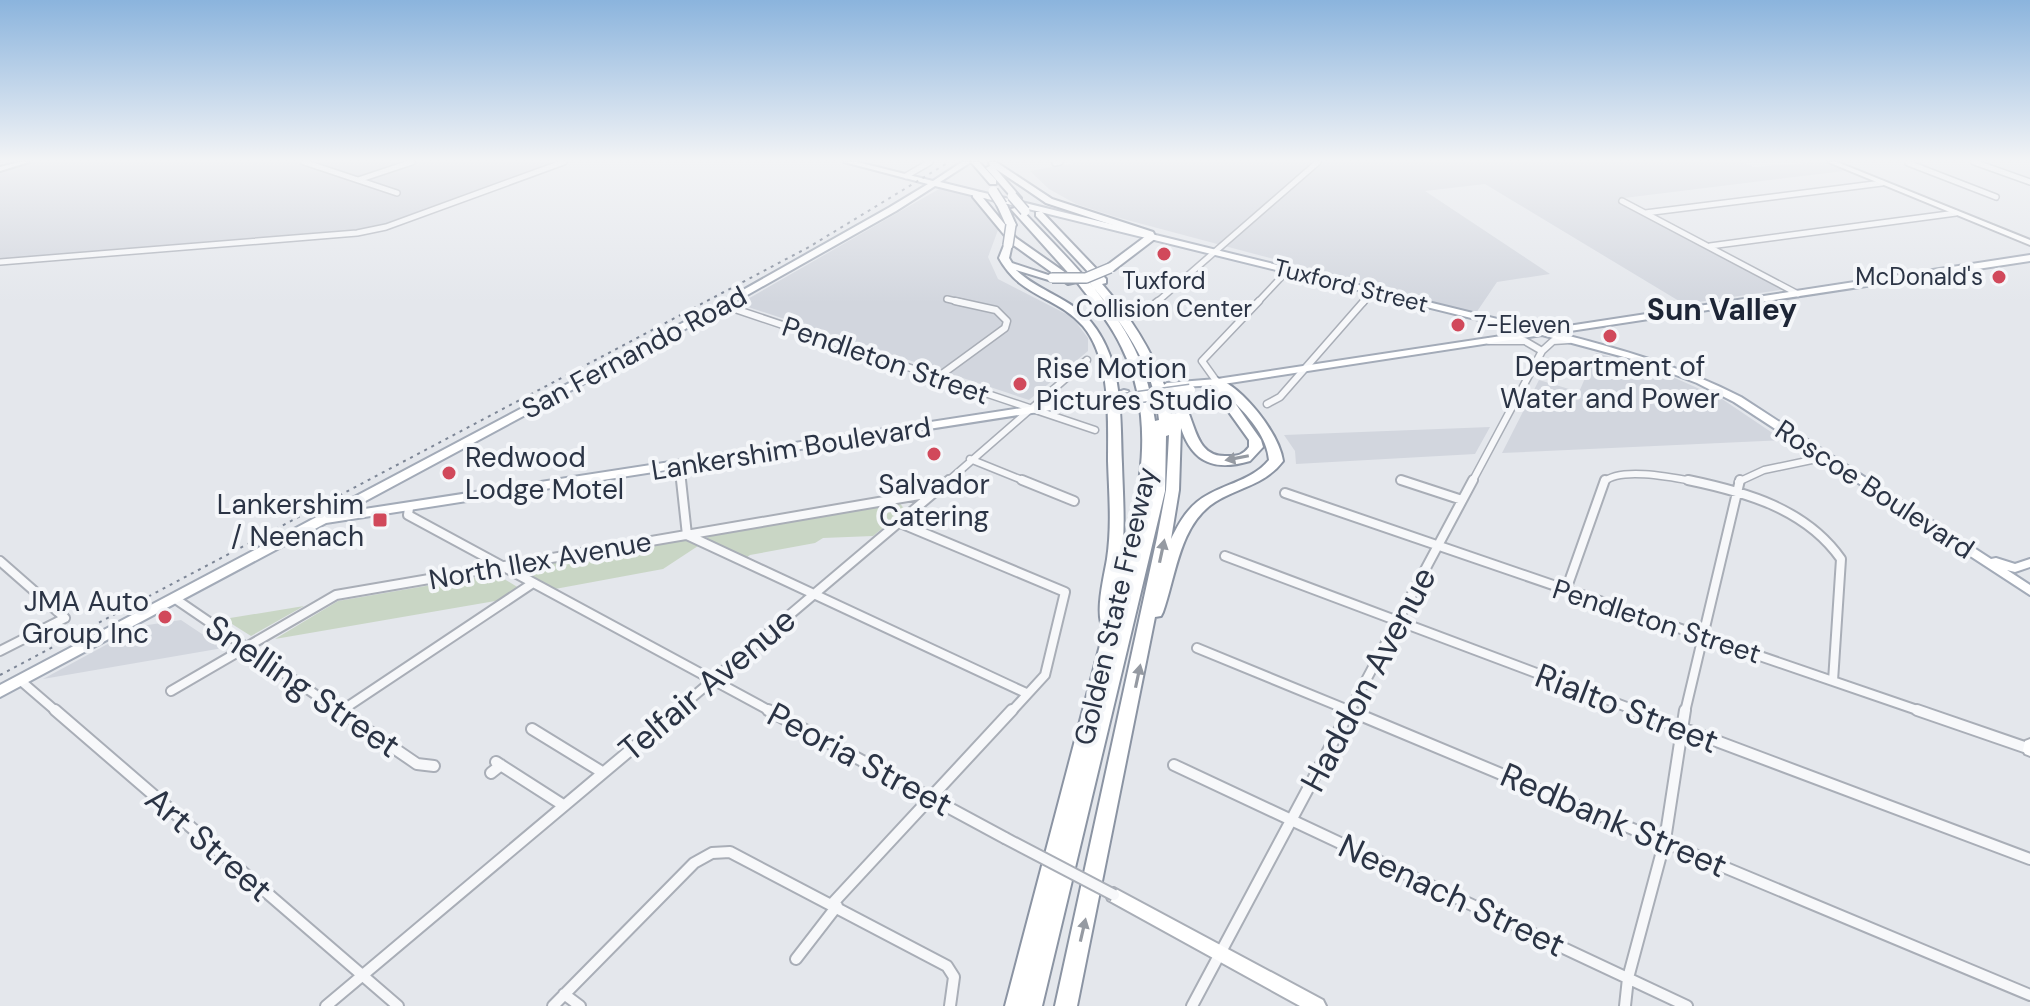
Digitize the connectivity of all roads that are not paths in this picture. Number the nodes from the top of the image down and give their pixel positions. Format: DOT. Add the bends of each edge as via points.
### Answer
graph roads {
  1 [pos="435,209"];
  2 [pos="890,209"];
  3 [pos="987,209"];
  4 [pos="1015,209"];
  5 [pos="1021,209"];
  6 [pos="1021,209"];
  7 [pos="1022,209"];
  8 [pos="1022,209"];
  9 [pos="1032,209"];
  10 [pos="1044,209"];
  11 [pos="1072,209"];
  12 [pos="1263,209"];
  13 [pos="1637,209"];
  14 [pos="1677,209"];
  15 [pos="1946,209"];
  16 [pos="1645,213"];
  17 [pos="1956,213"];
  18 [pos="1096,225"];
  19 [pos="1116,226"];
  20 [pos="1150,236"];
  21 [pos="2030,243"];
  22 [pos="1008,245"];
  23 [pos="1710,246"];
  24 [pos="1213,252"];
  25 [pos="2030,260"];
  26 [pos="0,262"];
  27 [pos="1288,270"];
  28 [pos="1373,291"];
  29 [pos="1798,294"];
  30 [pos="947,299"];
  31 [pos="723,305"];
  32 [pos="1153,305"];
  33 [pos="1542,333"];
  34 [pos="1573,340"];
  35 [pos="1488,341"];
  36 [pos="1542,351"];
  37 [pos="1135,358"];
  38 [pos="1087,360"];
  39 [pos="1305,369"];
  40 [pos="938,377"];
  41 [pos="1217,382"];
  42 [pos="1719,389"];
  43 [pos="1168,390"];
  44 [pos="1121,396"];
  45 [pos="1267,404"];
  46 [pos="1030,410"];
  47 [pos="1095,430"];
  48 [pos="1826,457"];
  49 [pos="970,459"];
  50 [pos="679,465"];
  51 [pos="1401,480"];
  52 [pos="373,492"];
  53 [pos="933,493"];
  54 [pos="1285,493"];
  55 [pos="1736,494"];
  56 [pos="1462,500"];
  57 [pos="1074,501"];
  58 [pos="409,508"];
  59 [pos="324,519"];
  60 [pos="900,523"];
  61 [pos="687,535"];
  62 [pos="1437,547"];
  63 [pos="1967,549"];
  64 [pos="1225,556"];
  65 [pos="0,561"];
  66 [pos="2030,563"];
  67 [pos="502,566"];
  68 [pos="4,571"];
  69 [pos="533,583"];
  70 [pos="1566,590"];
  71 [pos="2030,591"];
  72 [pos="814,594"];
  73 [pos="174,598"];
  74 [pos="1398,621"];
  75 [pos="1148,628"];
  76 [pos="1110,633"];
  77 [pos="1705,636"];
  78 [pos="246,648"];
  79 [pos="1197,648"];
  80 [pos="0,651"];
  81 [pos="21,681"];
  82 [pos="711,681"];
  83 [pos="1833,681"];
  84 [pos="171,691"];
  85 [pos="0,692"];
  86 [pos="1026,693"];
  87 [pos="1349,710"];
  88 [pos="341,711"];
  89 [pos="1681,728"];
  90 [pos="532,729"];
  91 [pos="2030,748"];
  92 [pos="1174,765"];
  93 [pos="434,766"];
  94 [pos="602,772"];
  95 [pos="491,773"];
  96 [pos="934,798"];
  97 [pos="563,805"];
  98 [pos="1293,820"];
  99 [pos="1665,840"];
  100 [pos="2030,859"];
  101 [pos="1114,895"];
  102 [pos="835,905"];
  103 [pos="1221,952"];
  104 [pos="796,959"];
  105 [pos="362,976"];
  106 [pos="1628,978"];
  107 [pos="564,994"];
  108 [pos="2030,995"];
  109 [pos="326,1006"];
  110 [pos="398,1006"];
  111 [pos="553,1006"];
  112 [pos="580,1006"];
  113 [pos="950,1006"];
  114 [pos="1016,1006"];
  115 [pos="1031,1006"];
  116 [pos="1040,1006"];
  117 [pos="1066,1006"];
  118 [pos="1192,1006"];
  119 [pos="1317,1006"];
  120 [pos="1625,1006"];
  121 [pos="1687,1006"];
  1 -- 26 [label="street" via="357,233"];
  2 -- 31 [label="main road, San Fernando Road"];
  3 -- 37 [label="highway" via="1013,240 1080,289"];
  4 -- 22 [label="highway, bridge"];
  5 -- 37 [label="highway, Golden State Freeway" via="1112,317"];
  6 -- 115 [label="highway" via="1109,304 1132,337 1157,403 1161,449 1158,491"];
  7 -- 43 [label="highway, Golden State Freeway" via="1131,314 1157,357"];
  8 -- 116 [label="highway" via="1132,328 1162,401 1167,453 1152,537"];
  9 -- 18 [label="main road, Tuxford Street"];
  10 -- 19 [label="main road, Tuxford Street"];
  11 -- 20 [label="highway"];
  12 -- 24 [label="street"];
  13 -- 16 [label="street"];
  14 -- 16 [label="street"];
  15 -- 17 [label="main road"];
  16 -- 23 [label="street"];
  17 -- 21 [label="main road"];
  17 -- 23 [label="street"];
  18 -- 19 [label="main road"];
  18 -- 20 [label="main road, Tuxford Street"];
  19 -- 20 [label="main road, Tuxford Street"];
  20 -- 22 [label="highway, bridge" via="1110,268 1086,278 1024,272 1007,258"];
  20 -- 24 [label="main road, Tuxford Street"];
  22 -- 44 [label="highway" via="1004,258 1015,276 1088,323"];
  23 -- 29 [label="street"];
  24 -- 27 [label="main road, Tuxford Street"];
  24 -- 32 [label="street"];
  25 -- 29 [label="main road, Lankershim Boulevard"];
  27 -- 28 [label="main road, Tuxford Street"];
  27 -- 41 [label="street" via="1202,361"];
  28 -- 33 [label="main road, Tuxford Street"];
  28 -- 39 [label="street"];
  29 -- 33 [label="main road, Lankershim Boulevard"];
  30 -- 40 [label="street" via="996,310 1007,321 1005,328"];
  31 -- 40 [label="street, Pendleton Street"];
  31 -- 52 [label="main road, San Fernando Road"];
  33 -- 34 [label="main road, Tuxford Street"];
  33 -- 35 [label="main road, Lankershim Boulevard"];
  34 -- 36 [label="street" via="1553,341"];
  34 -- 42 [label="main road, Tuxford Street" via="1641,358"];
  35 -- 36 [label="street" via="1525,340"];
  35 -- 39 [label="main road, Lankershim Boulevard"];
  36 -- 56 [label="street, Haddon Avenue"];
  37 -- 76 [label="highway, Golden State Freeway" via="1148,402 1151,455 1140,522"];
  38 -- 46 [label="street, Telfair Avenue"];
  39 -- 41 [label="main road, Lankershim Boulevard"];
  39 -- 45 [label="street"];
  40 -- 46 [label="street, Pendleton Street"];
  41 -- 43 [label="highway, one-way" via="1217,391 1255,440 1248,457 1228,461 1199,452 1178,399"];
  41 -- 44 [label="main road, Lankershim Boulevard, bridge"];
  41 -- 75 [label="highway" via="1274,444 1276,461 1263,475 1218,495 1192,515"];
  42 -- 48 [label="main road, Roscoe Boulevard"];
  75 -- 43 [label="highway, Golden State Freeway, one-way" via="1177,459"];
  44 -- 46 [label="main road, Lankershim Boulevard"];
  44 -- 76 [label="highway" via="1118,516 1107,605"];
  46 -- 47 [label="street, Pendleton Street"];
  46 -- 49 [label="street, Telfair Avenue"];
  46 -- 50 [label="main road, Lankershim Boulevard"];
  48 -- 55 [label="street" via="1750,474 1738,481"];
  48 -- 63 [label="main road, Roscoe Boulevard"];
  49 -- 53 [label="street, Telfair Avenue"];
  49 -- 57 [label="street"];
  50 -- 58 [label="main road, Lankershim Boulevard"];
  50 -- 61 [label="street"];
  51 -- 56 [label="street"];
  52 -- 58 [label="main road" via="367,508"];
  52 -- 59 [label="main road, San Fernando Road"];
  53 -- 60 [label="street, Telfair Avenue"];
  53 -- 61 [label="street, North Ilex Avenue"];
  54 -- 62 [label="street, Pendleton Street"];
  55 -- 70 [label="street" via="1662,474 1611,476 1605,480"];
  55 -- 77 [label="street"];
  55 -- 83 [label="street" via="1804,521 1841,559"];
  56 -- 62 [label="street, Haddon Avenue"];
  58 -- 59 [label="main road, Lankershim Boulevard"];
  58 -- 67 [label="street, Peoria Street" via="408,515"];
  59 -- 73 [label="main road, San Fernando Road"];
  60 -- 72 [label="street, Telfair Avenue"];
  60 -- 86 [label="street" via="1065,592 1045,675"];
  61 -- 67 [label="street, North Ilex Avenue"];
  61 -- 72 [label="street"];
  62 -- 70 [label="street, Pendleton Street"];
  62 -- 74 [label="street, Haddon Avenue"];
  63 -- 66 [label="main road" via="2009,568"];
  63 -- 71 [label="main road, Roscoe Boulevard"];
  64 -- 74 [label="street, Rialto Street"];
  65 -- 68 [label="street"];
  67 -- 69 [label="street, Peoria Street"];
  67 -- 78 [label="street, North Ilex Avenue" via="336,595"];
  68 -- 80 [label="street" via="65,618"];
  69 -- 82 [label="street, Peoria Street"];
  69 -- 88 [label="street"];
  70 -- 77 [label="street, Pendleton Street"];
  72 -- 82 [label="street, Telfair Avenue"];
  72 -- 86 [label="street"];
  73 -- 78 [label="street, Snelling Street"];
  73 -- 81 [label="main road, San Fernando Road"];
  74 -- 87 [label="street, Haddon Avenue"];
  74 -- 89 [label="street, Rialto Street"];
  117 -- 75 [label="highway, Golden State Freeway, one-way"];
  76 -- 114 [label="highway, Golden State Freeway"];
  77 -- 83 [label="street, Pendleton Street"];
  77 -- 89 [label="street"];
  78 -- 84 [label="street, North Ilex Avenue"];
  78 -- 88 [label="street, Snelling Street"];
  79 -- 87 [label="street, Redbank Street"];
  81 -- 85 [label="main road, San Fernando Road"];
  81 -- 105 [label="street, Art Street"];
  82 -- 94 [label="street, Telfair Avenue"];
  82 -- 96 [label="street, Peoria Street"];
  83 -- 91 [label="street, Pendleton Street"];
  86 -- 96 [label="street"];
  87 -- 98 [label="street, Haddon Avenue"];
  87 -- 99 [label="street, Redbank Street"];
  88 -- 93 [label="street, Snelling Street" via="417,764"];
  89 -- 99 [label="street"];
  89 -- 100 [label="street, Rialto Street"];
  90 -- 94 [label="street"];
  92 -- 98 [label="street, Neenach Street"];
  94 -- 97 [label="street, Telfair Avenue"];
  95 -- 97 [label="street" via="499,763"];
  96 -- 101 [label="street, Peoria Street, bridge"];
  96 -- 102 [label="street"];
  97 -- 105 [label="street, Telfair Avenue"];
  98 -- 103 [label="street, Haddon Avenue"];
  98 -- 106 [label="street, Neenach Street"];
  99 -- 106 [label="street"];
  99 -- 108 [label="street, Redbank Street"];
  101 -- 103 [label="main road, Peoria Street"];
  102 -- 104 [label="street"];
  102 -- 107 [label="street" via="730,852 712,853 694,863"];
  102 -- 113 [label="street" via="947,966 954,977"];
  103 -- 118 [label="street, Haddon Avenue"];
  103 -- 119 [label="main road, Peoria Street"];
  105 -- 109 [label="street, Telfair Avenue"];
  105 -- 110 [label="street, Art Street"];
  106 -- 120 [label="street"];
  106 -- 121 [label="street, Neenach Street"];
  107 -- 111 [label="street"];
  107 -- 112 [label="street"];
}
